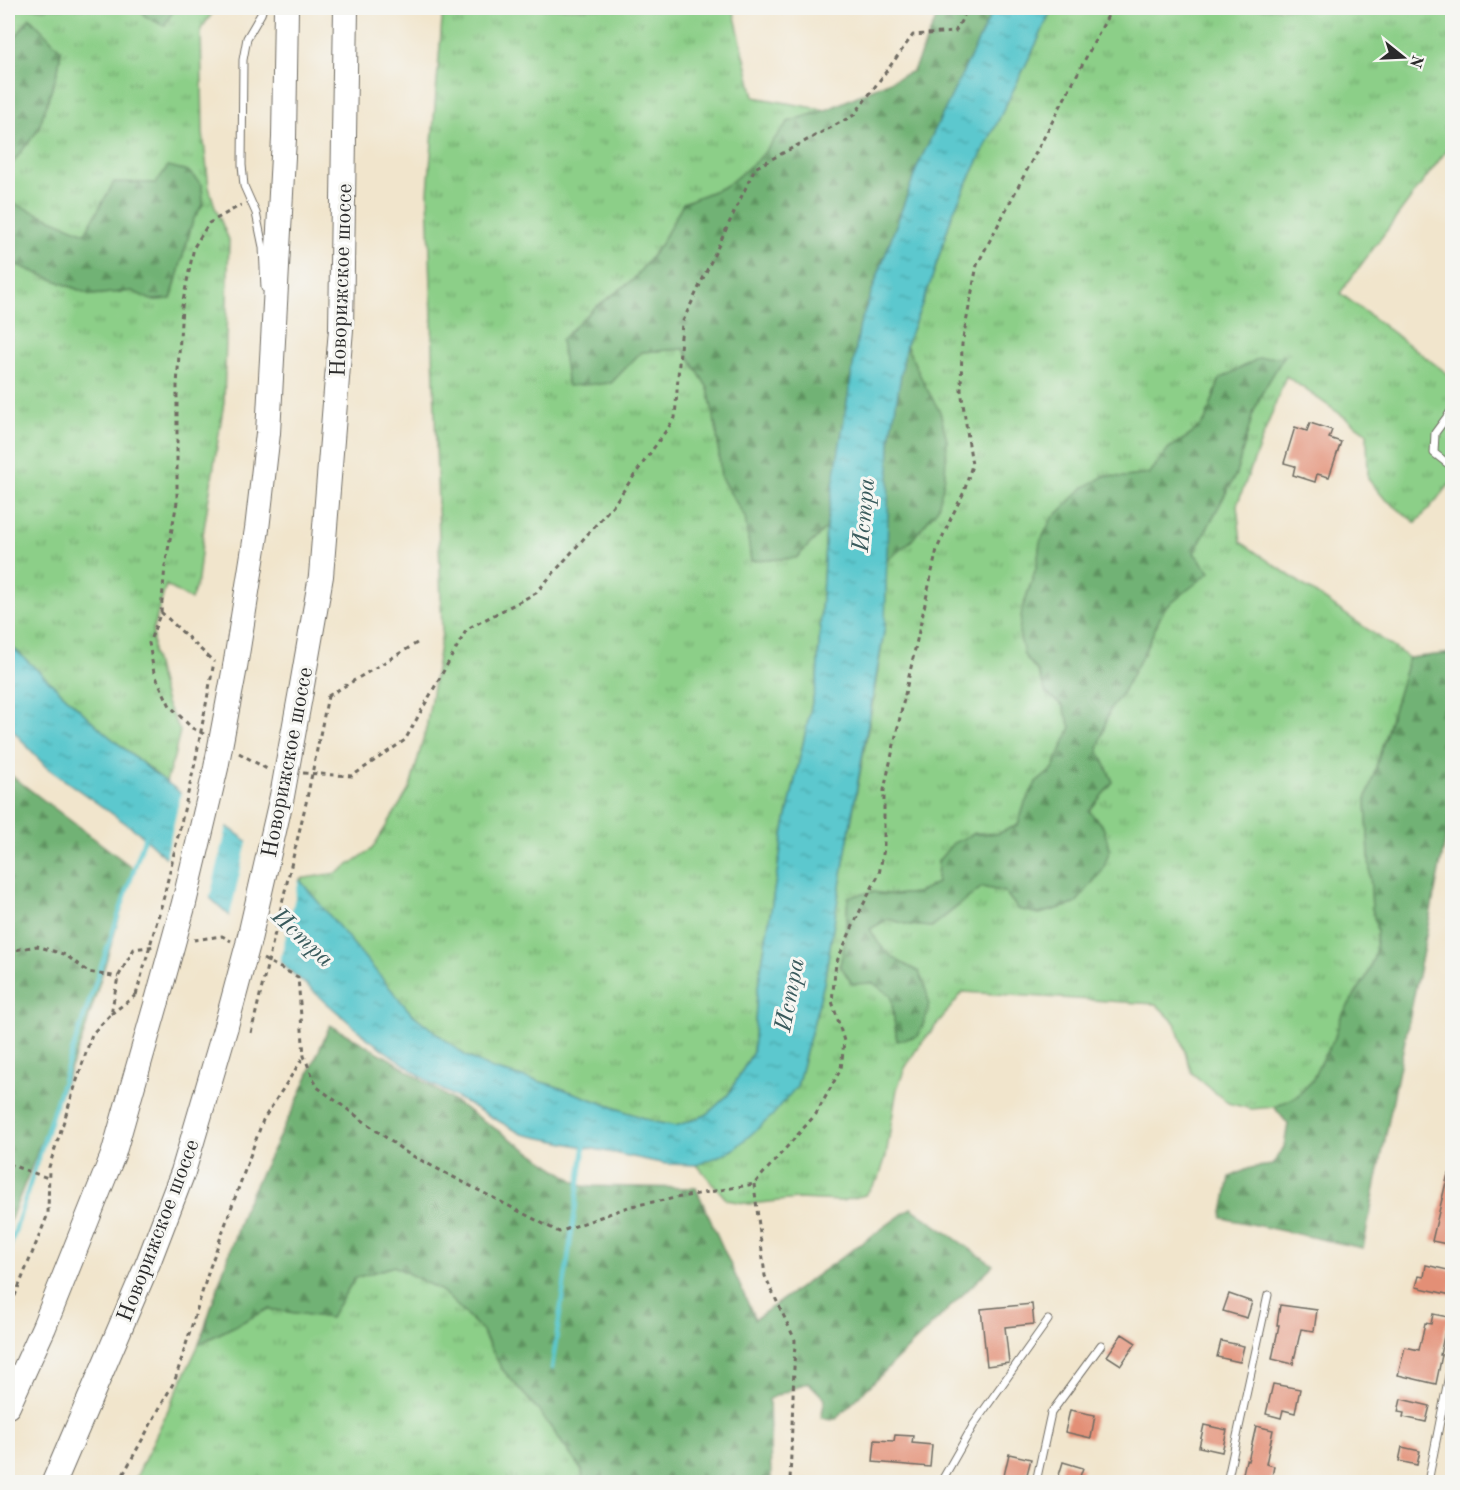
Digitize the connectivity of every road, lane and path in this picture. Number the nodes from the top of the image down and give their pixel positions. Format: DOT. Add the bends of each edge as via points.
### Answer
graph roads {
  1 [pos="263,8"];
  2 [pos="286,8"];
  3 [pos="346,8"];
  4 [pos="968,8"];
  5 [pos="1112,8"];
  6 [pos="250,200"];
  7 [pos="265,291"];
  8 [pos="266,326"];
  9 [pos="1452,410"];
  10 [pos="268,433"];
  11 [pos="1452,467"];
  12 [pos="161,612"];
  13 [pos="417,643"];
  14 [pos="225,665"];
  15 [pos="212,739"];
  16 [pos="231,750"];
  17 [pos="271,771"];
  18 [pos="294,772"];
  19 [pos="189,941"];
  20 [pos="231,941"];
  21 [pos="156,946"];
  22 [pos="8,949"];
  23 [pos="260,957"];
  24 [pos="118,976"];
  25 [pos="147,998"];
  26 [pos="111,1014"];
  27 [pos="251,1033"];
  28 [pos="304,1056"];
  29 [pos="8,1164"];
  30 [pos="49,1178"];
  31 [pos="754,1184"];
  32 [pos="1268,1295"];
  33 [pos="8,1313"];
  34 [pos="1048,1320"];
  35 [pos="1101,1345"];
  36 [pos="1452,1360"];
  37 [pos="8,1406"];
  38 [pos="54,1482"];
  39 [pos="119,1482"];
  40 [pos="790,1482"];
  41 [pos="941,1482"];
  42 [pos="1036,1482"];
  43 [pos="1227,1482"];
  44 [pos="1428,1482"];
  1 -- 6 [label="lane" via="247,38 243,60 242,165"];
  2 -- 10 [label="highway" via="284,138"];
  3 -- 38 [label="highway, Новорижское шоссе, bridge" via="341,329 321,576 282,796 248,944 183,1172"];
  4 -- 18 [label="path" via="955,32 913,35 855,115 755,168 682,324 675,418 614,504 536,593 467,628 405,740 352,776"];
  5 -- 31 [label="path" via="977,265 961,367 972,465 937,549 884,790 884,849 879,874 836,963 832,1001 844,1041 841,1069 816,1114"];
  6 -- 7 [label="lane" via="263,247"];
  6 -- 12 [label="path" via="209,223 194,247 182,306 177,502"];
  8 -- 10 [label="lane"];
  9 -- 11 [label="lane" via="1435,433 1434,453"];
  10 -- 14 [label="highway" via="257,529"];
  12 -- 14 [label="path"];
  12 -- 15 [label="path" via="148,643 154,673 170,705 192,728"];
  13 -- 27 [label="path, bridge" via="328,696"];
  14 -- 25 [label="path, bridge" via="195,763 164,896"];
  14 -- 25 [label="highway, bridge" via="216,768 184,903"];
  16 -- 17 [label="path"];
  19 -- 20 [label="path" via="222,936"];
  21 -- 24 [label="path" via="134,949"];
  22 -- 24 [label="path" via="37,946 66,955 88,972"];
  23 -- 28 [label="path" via="298,977"];
  24 -- 26 [label="path"];
  25 -- 26 [label="path"];
  25 -- 37 [label="highway" via="114,1155"];
  26 -- 30 [label="path" via="92,1034 49,1167"];
  28 -- 31 [label="path" via="318,1087 407,1153 559,1232 632,1206"];
  28 -- 39 [label="path" via="263,1120 210,1267 175,1380"];
  29 -- 30 [label="path"];
  30 -- 33 [label="path" via="48,1214"];
  31 -- 40 [label="path" via="765,1276 795,1340"];
  32 -- 43 [label="lane"];
  34 -- 41 [label="lane" via="974,1424"];
  35 -- 42 [label="lane" via="1051,1413"];
  36 -- 44 [label="lane"];
}
